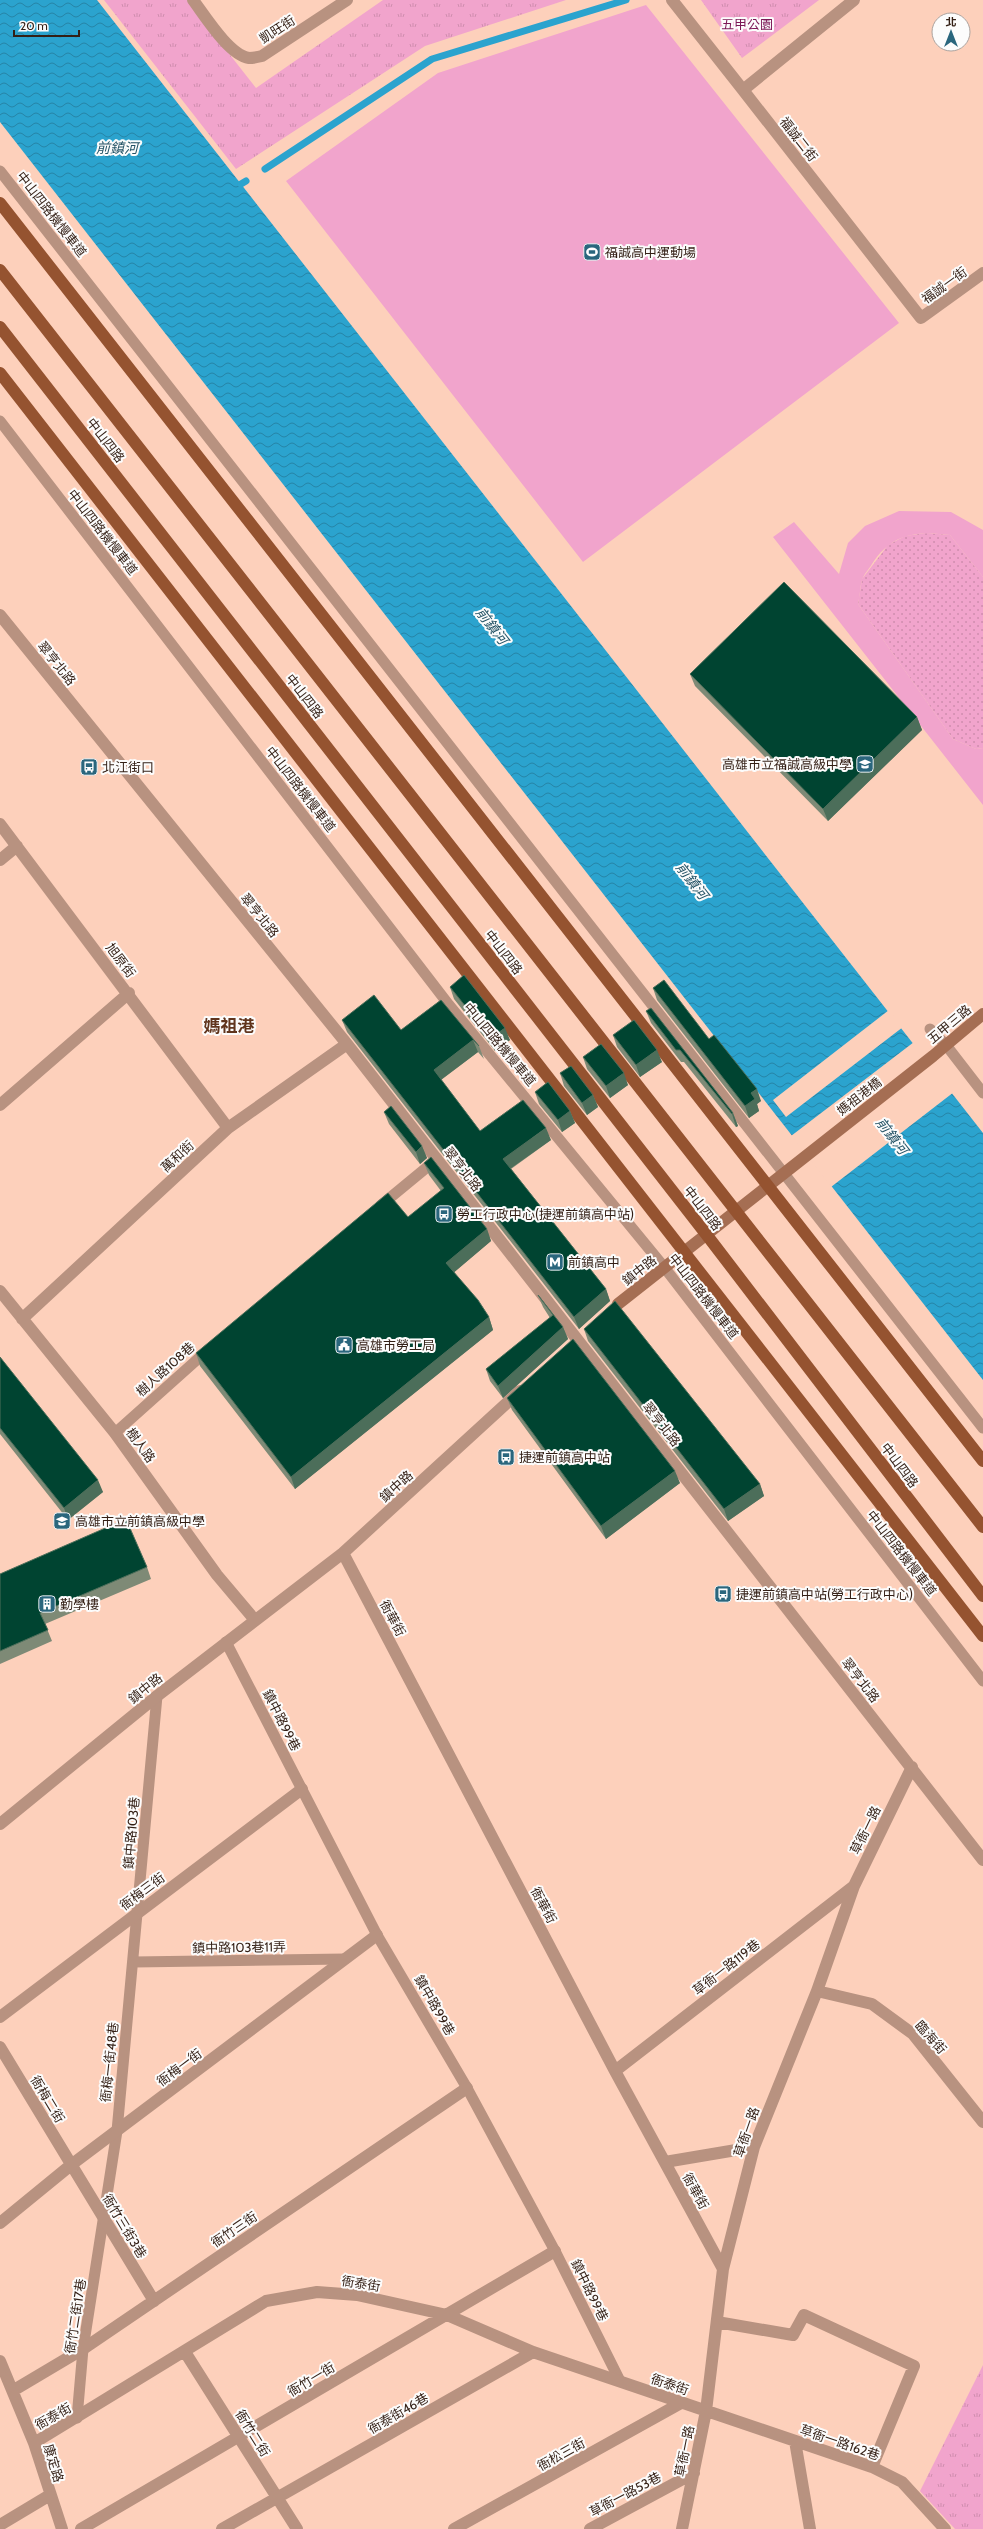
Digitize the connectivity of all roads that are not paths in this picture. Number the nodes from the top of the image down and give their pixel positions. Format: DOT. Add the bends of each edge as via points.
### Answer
graph roads {
  1 [pos="193,0"];
  2 [pos="347,0"];
  3 [pos="672,0"];
  4 [pos="854,0"];
  5 [pos="743,90"];
  6 [pos="0,171"];
  7 [pos="0,203"];
  8 [pos="0,270"];
  9 [pos="983,273"];
  10 [pos="921,318"];
  11 [pos="0,327"];
  12 [pos="0,373"];
  13 [pos="0,421"];
  14 [pos="2,622"];
  15 [pos="0,824"];
  16 [pos="16,846"];
  17 [pos="0,860"];
  18 [pos="129,993"];
  19 [pos="983,1014"];
  20 [pos="930,1028"];
  21 [pos="347,1044"];
  22 [pos="946,1045"];
  23 [pos="933,1056"];
  24 [pos="983,1093"];
  25 [pos="0,1105"];
  26 [pos="228,1128"];
  27 [pos="802,1158"];
  28 [pos="437,1159"];
  29 [pos="783,1174"];
  30 [pos="769,1185"];
  31 [pos="737,1210"];
  32 [pos="370,1215"];
  33 [pos="706,1234"];
  34 [pos="684,1252"];
  35 [pos="664,1267"];
  36 [pos="0,1292"];
  37 [pos="618,1304"];
  38 [pos="609,1313"];
  39 [pos="22,1319"];
  40 [pos="588,1332"];
  41 [pos="220,1340"];
  42 [pos="578,1340"];
  43 [pos="568,1350"];
  44 [pos="528,1384"];
  45 [pos="983,1428"];
  46 [pos="115,1433"];
  47 [pos="983,1461"];
  48 [pos="983,1527"];
  49 [pos="343,1553"];
  50 [pos="983,1596"];
  51 [pos="254,1619"];
  52 [pos="983,1636"];
  53 [pos="226,1642"];
  54 [pos="983,1681"];
  55 [pos="157,1696"];
  56 [pos="912,1767"];
  57 [pos="302,1789"];
  58 [pos="0,1824"];
  59 [pos="983,1860"];
  60 [pos="854,1886"];
  61 [pos="139,1911"];
  62 [pos="377,1935"];
  63 [pos="345,1959"];
  64 [pos="134,1962"];
  65 [pos="817,1991"];
  66 [pos="130,1996"];
  67 [pos="0,2017"];
  68 [pos="0,2047"];
  69 [pos="615,2071"];
  70 [pos="467,2088"];
  71 [pos="983,2122"];
  72 [pos="117,2131"];
  73 [pos="754,2147"];
  74 [pos="665,2162"];
  75 [pos="71,2165"];
  76 [pos="104,2219"];
  77 [pos="0,2224"];
  78 [pos="555,2251"];
  79 [pos="723,2268"];
  80 [pos="154,2301"];
  81 [pos="447,2315"];
  82 [pos="717,2322"];
  83 [pos="84,2349"];
  84 [pos="185,2352"];
  85 [pos="533,2352"];
  86 [pos="0,2361"];
  87 [pos="620,2381"];
  88 [pos="14,2390"];
  89 [pos="681,2403"];
  90 [pos="706,2411"];
  91 [pos="77,2418"];
  92 [pos="239,2438"];
  93 [pos="795,2441"];
  94 [pos="34,2443"];
  95 [pos="872,2467"];
  96 [pos="694,2473"];
  97 [pos="50,2495"];
  98 [pos="277,2498"];
  99 [pos="0,2525"];
  100 [pos="62,2529"];
  101 [pos="81,2529"];
  102 [pos="222,2529"];
  103 [pos="297,2529"];
  104 [pos="454,2529"];
  105 [pos="590,2529"];
  106 [pos="682,2529"];
  107 [pos="810,2529"];
  108 [pos="945,2529"];
  1 -- 2 [label="street, 凱旺街" via="224,40 237,53 250,58 262,56"];
  3 -- 5 [label="street, 福誠二街"];
  4 -- 5 [label="street"];
  5 -- 10 [label="street, 福誠二街"];
  6 -- 29 [label="lane, 中山四路機慢車道"];
  7 -- 30 [label="main road"];
  8 -- 31 [label="main road, 中山四路"];
  9 -- 10 [label="street, 福誠一街"];
  11 -- 33 [label="main road, 中山四路"];
  12 -- 34 [label="main road"];
  13 -- 35 [label="lane, 中山四路機慢車道" via="449,1005"];
  14 -- 21 [label="street, 翠亨北路"];
  15 -- 16 [label="street, 旭原街"];
  16 -- 17 [label="street"];
  16 -- 18 [label="street, 旭原街"];
  18 -- 25 [label="street, 旭原街"];
  18 -- 26 [label="street"];
  19 -- 22 [label="main road, 五甲三路"];
  20 -- 22 [label="lane"];
  21 -- 26 [label="street, 萬和街"];
  21 -- 28 [label="street, 翠亨北路"];
  22 -- 23 [label="main road, 五甲三路"];
  22 -- 24 [label="lane"];
  23 -- 27 [label="main road, 媽祖港橋"];
  26 -- 39 [label="street, 萬和街"];
  27 -- 29 [label="main road, 鎮中路"];
  28 -- 32 [label="lane"];
  28 -- 42 [label="street, 翠亨北路"];
  29 -- 30 [label="main road, 鎮中路"];
  29 -- 45 [label="lane, 中山四路機慢車道"];
  30 -- 31 [label="main road, 鎮中路"];
  30 -- 47 [label="main road"];
  31 -- 33 [label="main road, 鎮中路"];
  31 -- 48 [label="main road, 中山四路"];
  33 -- 34 [label="main road, 鎮中路"];
  33 -- 50 [label="main road, 中山四路"];
  34 -- 35 [label="main road, 鎮中路"];
  34 -- 52 [label="main road"];
  35 -- 37 [label="main road, 鎮中路"];
  35 -- 54 [label="lane, 中山四路機慢車道"];
  36 -- 39 [label="street, 樹人路"];
  37 -- 38 [label="street, 鎮中路"];
  39 -- 46 [label="street, 樹人路"];
  40 -- 42 [label="street"];
  41 -- 46 [label="lane, 樹人路108巷"];
  42 -- 43 [label="street"];
  42 -- 56 [label="street, 翠亨北路"];
  44 -- 49 [label="street, 鎮中路"];
  46 -- 51 [label="street, 樹人路" via="217,1575"];
  49 -- 51 [label="street, 鎮中路"];
  49 -- 69 [label="street, 衙華街"];
  51 -- 53 [label="street, 鎮中路"];
  53 -- 55 [label="street, 鎮中路"];
  53 -- 57 [label="lane, 鎮中路99巷"];
  55 -- 58 [label="street, 鎮中路"];
  55 -- 61 [label="lane, 鎮中路103巷"];
  56 -- 59 [label="street, 翠亨北路"];
  56 -- 60 [label="street, 草衙一路"];
  57 -- 61 [label="street, 衙梅三街"];
  57 -- 62 [label="lane, 鎮中路99巷"];
  60 -- 65 [label="street, 草衙一路"];
  60 -- 69 [label="street, 草衙一路119巷"];
  61 -- 64 [label="lane, 鎮中路103巷"];
  61 -- 67 [label="street, 衙梅三街"];
  62 -- 63 [label="street, 衙梅一街"];
  62 -- 70 [label="lane, 鎮中路99巷"];
  63 -- 64 [label="lane, 鎮中路103巷11弄"];
  63 -- 72 [label="street, 衙梅一街"];
  64 -- 66 [label="lane, 鎮中路103巷"];
  65 -- 71 [label="street, 臨海街" via="872,2004 913,2034"];
  65 -- 73 [label="street, 草衙一路"];
  66 -- 72 [label="lane, 衙梅一街48巷"];
  68 -- 75 [label="street, 衙梅二街"];
  69 -- 74 [label="street, 衙華街"];
  70 -- 78 [label="lane, 鎮中路99巷"];
  70 -- 80 [label="street, 衙竹三街"];
  72 -- 75 [label="street, 衙梅一街"];
  72 -- 76 [label="lane, 衙梅一街48巷"];
  73 -- 74 [label="street"];
  73 -- 79 [label="street, 草衙一路"];
  74 -- 79 [label="street, 衙華街"];
  75 -- 76 [label="street, 衙竹三街3巷"];
  75 -- 77 [label="street, 衙梅一街"];
  76 -- 80 [label="street, 衙竹三街3巷"];
  76 -- 83 [label="lane, 衙竹二街17巷"];
  78 -- 81 [label="street, 衙竹一街"];
  78 -- 87 [label="lane, 鎮中路99巷"];
  79 -- 82 [label="street, 草衙一路"];
  80 -- 83 [label="street, 衙竹三街"];
  81 -- 84 [label="street, 衙泰街" via="357,2295 318,2292 266,2301"];
  81 -- 85 [label="street, 衙泰街"];
  81 -- 92 [label="street, 衙竹一街"];
  82 -- 90 [label="street, 草衙一路"];
  82 -- 95 [label="street" via="794,2334 804,2315 914,2366"];
  83 -- 88 [label="street, 衙竹三街"];
  83 -- 91 [label="lane, 衙竹二街17巷"];
  84 -- 91 [label="street, 衙泰街"];
  84 -- 92 [label="street, 衙竹二街"];
  85 -- 87 [label="street, 衙泰街"];
  85 -- 98 [label="street, 衙泰街46巷"];
  86 -- 88 [label="street, 康定路"];
  87 -- 89 [label="street, 衙泰街"];
  88 -- 94 [label="street, 康定路"];
  89 -- 90 [label="street, 衙泰街"];
  89 -- 104 [label="street, 衙松三街"];
  90 -- 93 [label="street, 草衙一路162巷"];
  90 -- 96 [label="street, 草衙一路"];
  91 -- 94 [label="street, 衙泰街"];
  92 -- 98 [label="street, 衙竹二街"];
  92 -- 101 [label="street, 衙竹一街"];
  93 -- 95 [label="street, 草衙一路162巷"];
  93 -- 107 [label="street"];
  94 -- 97 [label="street, 康定路"];
  95 -- 108 [label="street, 草衙一路162巷" via="902,2482"];
  96 -- 105 [label="street, 草衙一路53巷"];
  96 -- 106 [label="street, 草衙一路"];
  97 -- 99 [label="street"];
  97 -- 100 [label="street, 康定路"];
  98 -- 102 [label="street, 衙泰街46巷"];
  98 -- 103 [label="street, 衙竹二街"];
}
